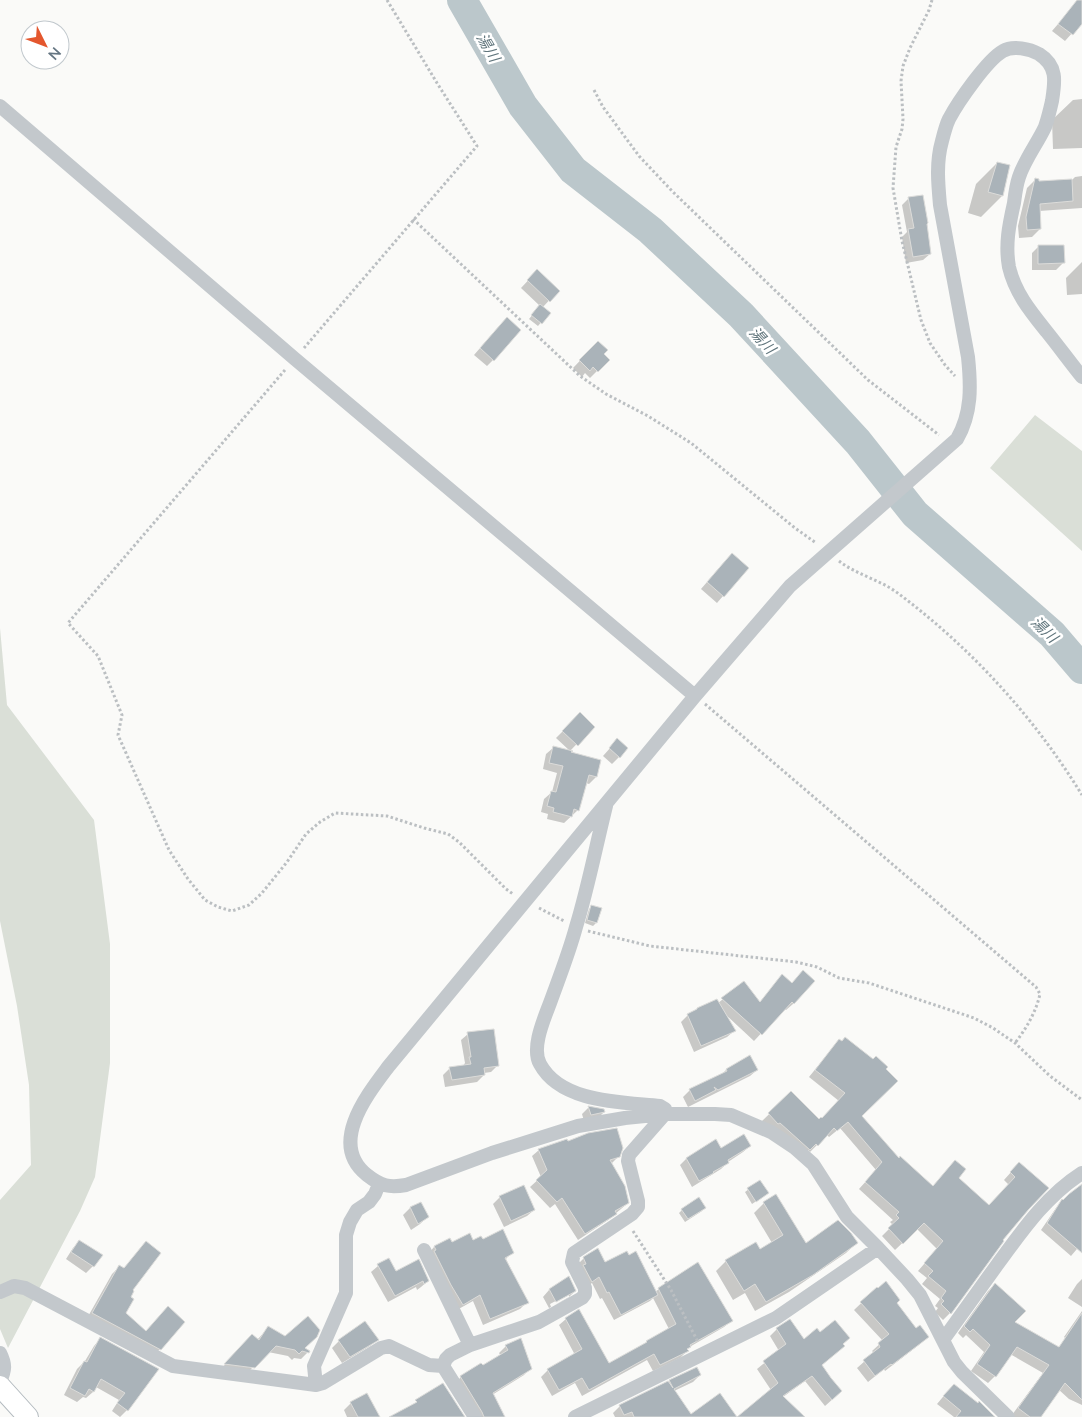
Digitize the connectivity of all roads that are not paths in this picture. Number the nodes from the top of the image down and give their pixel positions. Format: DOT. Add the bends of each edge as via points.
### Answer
graph roads {
  1 [pos="0,106"];
  2 [pos="1082,377"];
  3 [pos="695,696"];
  4 [pos="607,803"];
  5 [pos="665,1114"];
  6 [pos="1082,1173"];
  7 [pos="379,1184"];
  8 [pos="878,1248"];
  9 [pos="424,1250"];
  10 [pos="0,1292"];
  11 [pos="943,1340"];
  12 [pos="470,1345"];
  13 [pos="0,1354"];
  14 [pos="443,1366"];
  15 [pos="0,1384"];
  16 [pos="316,1385"];
  17 [pos="28,1417"];
  18 [pos="475,1417"];
  19 [pos="575,1417"];
  20 [pos="1008,1417"];
  1 -- 3 [label="street"];
  2 -- 3 [label="street" via="1023,302 1009,268 1008,238 1018,179 1044,128 1055,85 1053,71 1046,58 1025,49 1012,48 1004,50 989,63 960,100 948,121 938,158 940,204 968,357 969,410 963,429 957,439 790,586"];
  3 -- 4 [label="street"];
  4 -- 5 [label="street" via="576,928 538,1037 537,1057 546,1073 579,1095 660,1106"];
  4 -- 7 [label="street" via="388,1067 362,1103 353,1124 353,1155 365,1173"];
  5 -- 7 [label="street" via="578,1126 406,1185"];
  5 -- 8 [label="street" via="731,1115 781,1138 813,1164 847,1217"];
  5 -- 12 [label="street" via="629,1154 638,1207 574,1253 572,1262 585,1288 582,1298 539,1322"];
  6 -- 11 [label="street" via="1069,1181 1036,1214"];
  7 -- 16 [label="street" via="369,1202 357,1210 350,1222 346,1235 346,1293 314,1366"];
  8 -- 11 [label="street" via="920,1295"];
  8 -- 19 [label="street" via="776,1318"];
  9 -- 12 [label="street"];
  10 -- 16 [label="street" via="14,1286 25,1288 173,1366"];
  11 -- 20 [label="street" via="962,1372"];
  12 -- 14 [label="street" via="450,1354"];
  13 -- 15 [label="street" via="5,1370"];
  14 -- 16 [label="street" via="429,1365 389,1346"];
  14 -- 18 [label="street"];
  15 -- 17 [label="main road"];
}
